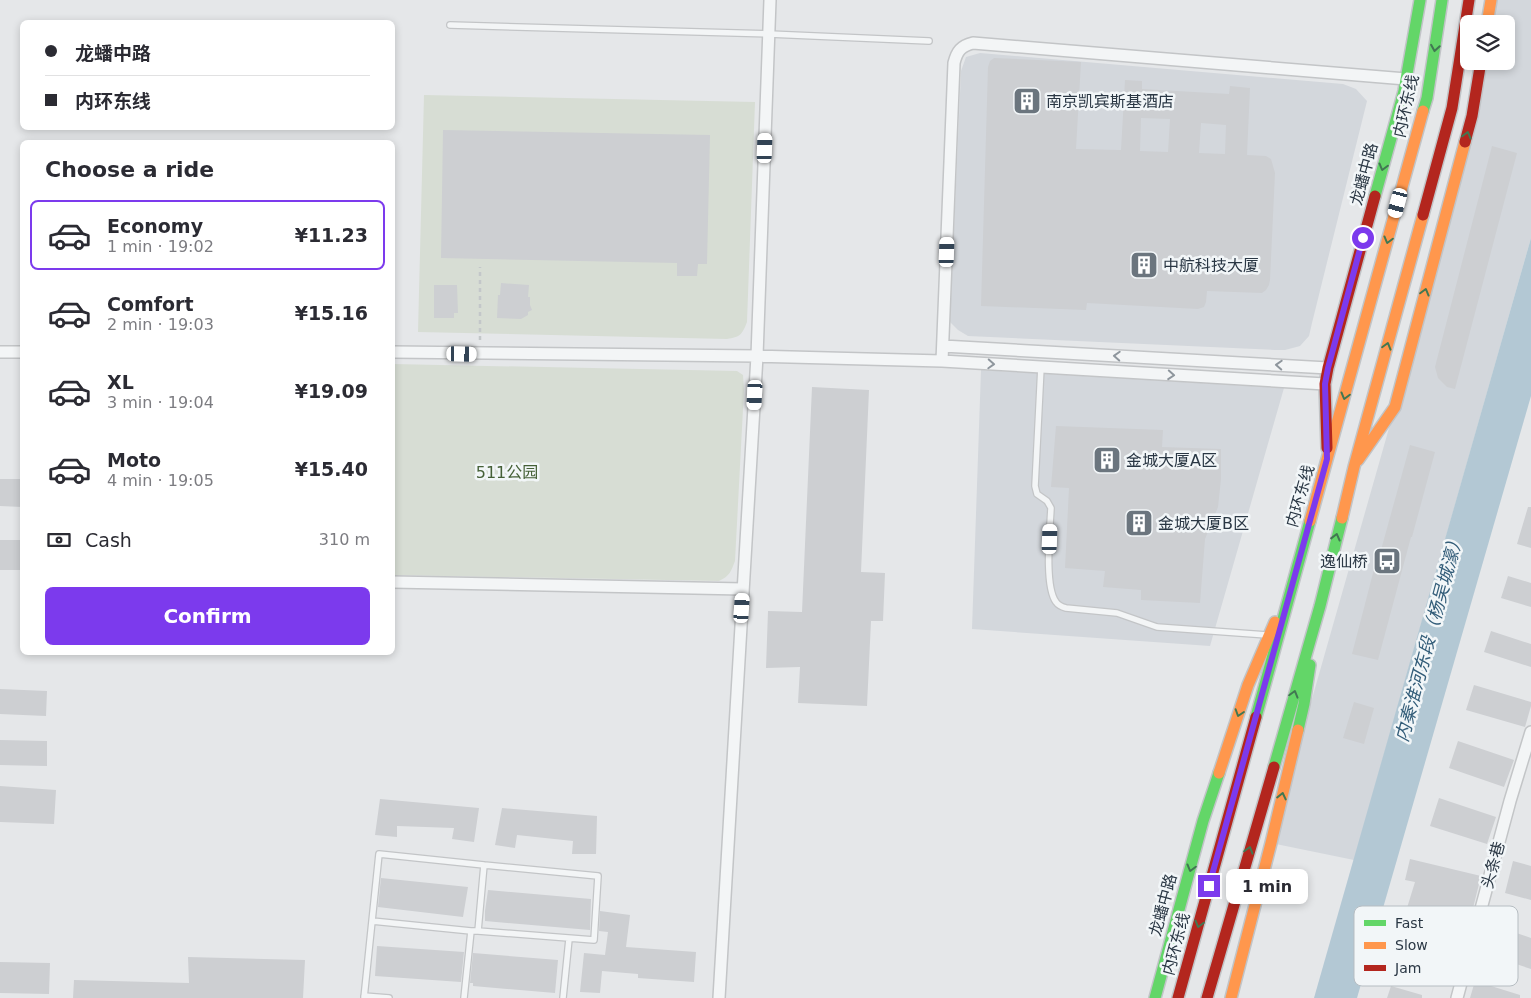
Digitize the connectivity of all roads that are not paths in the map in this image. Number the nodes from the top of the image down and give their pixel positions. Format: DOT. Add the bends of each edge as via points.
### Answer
graph roads {
  1 [pos="770,0"];
  2 [pos="1420,0"];
  3 [pos="1442,0"];
  4 [pos="1469,0"];
  5 [pos="1491,0"];
  6 [pos="1488,15"];
  7 [pos="450,24"];
  8 [pos="769,34"];
  9 [pos="929,41"];
  10 [pos="1480,70"];
  11 [pos="1406,80"];
  12 [pos="943,346"];
  13 [pos="0,352"];
  14 [pos="20,352"];
  15 [pos="395,352"];
  16 [pos="757,356"];
  17 [pos="942,361"];
  18 [pos="1041,367"];
  19 [pos="1328,368"];
  20 [pos="1325,384"];
  21 [pos="1327,459"];
  22 [pos="1354,467"];
  23 [pos="1296,570"];
  24 [pos="395,582"];
  25 [pos="743,589"];
  26 [pos="1320,606"];
  27 [pos="1269,635"];
  28 [pos="1531,732"];
  29 [pos="484,865"];
  30 [pos="1481,906"];
  31 [pos="372,921"];
  32 [pos="471,931"];
  33 [pos="478,932"];
  34 [pos="569,939"];
  35 [pos="364,997"];
  36 [pos="389,998"];
  37 [pos="464,998"];
  38 [pos="563,998"];
  39 [pos="719,998"];
  40 [pos="1155,998"];
  41 [pos="1178,998"];
  42 [pos="1207,998"];
  43 [pos="1231,998"];
  1 -- 8 [label="street"];
  2 -- 11 [label="main road, 龙蟠中路"];
  3 -- 21 [label="main road, 内环东线, one-way" via="1427,98"];
  22 -- 4 [label="main road, one-way" via="1452,108"];
  5 -- 6 [label="main road"];
  7 -- 8 [label="lane"];
  8 -- 9 [label="lane"];
  8 -- 16 [label="street"];
  22 -- 10 [label="main road, one-way" via="1395,407 1472,116"];
  11 -- 12 [label="street" via="973,43 963,46 956,53 954,64"];
  11 -- 19 [label="main road, 龙蟠中路, one-way"];
  12 -- 17 [label="street"];
  19 -- 12 [label="street, one-way"];
  13 -- 14 [label="street"];
  15 -- 16 [label="street"];
  16 -- 17 [label="street"];
  16 -- 25 [label="street"];
  17 -- 18 [label="street, one-way"];
  18 -- 20 [label="street, one-way"];
  18 -- 27 [label="lane" via="1035,486 1037,494 1051,508 1048,569 1056,602 1066,608 1117,613 1157,627"];
  19 -- 20 [label="main road, 龙蟠中路"];
  20 -- 21 [label="main road, 龙蟠中路"];
  21 -- 23 [label="main road, 内环东线"];
  26 -- 22 [label="main road, one-way"];
  23 -- 27 [label="main road, 龙蟠中路"];
  23 -- 41 [label="main road, 内环东线, one-way"];
  24 -- 25 [label="street"];
  25 -- 39 [label="street"];
  42 -- 26 [label="main road, one-way"];
  43 -- 26 [label="main road, one-way" via="1304,704"];
  27 -- 40 [label="main road, 龙蟠中路, one-way" via="1248,685 1204,821"];
  28 -- 30 [label="street, 头条巷"];
  29 -- 31 [label="lane" via="380,854"];
  29 -- 33 [label="lane"];
  29 -- 34 [label="lane" via="598,876 594,940"];
  31 -- 32 [label="lane"];
  31 -- 35 [label="lane"];
  32 -- 33 [label="lane"];
  32 -- 37 [label="lane"];
  33 -- 34 [label="lane"];
  34 -- 38 [label="lane"];
  35 -- 36 [label="lane"];
}
